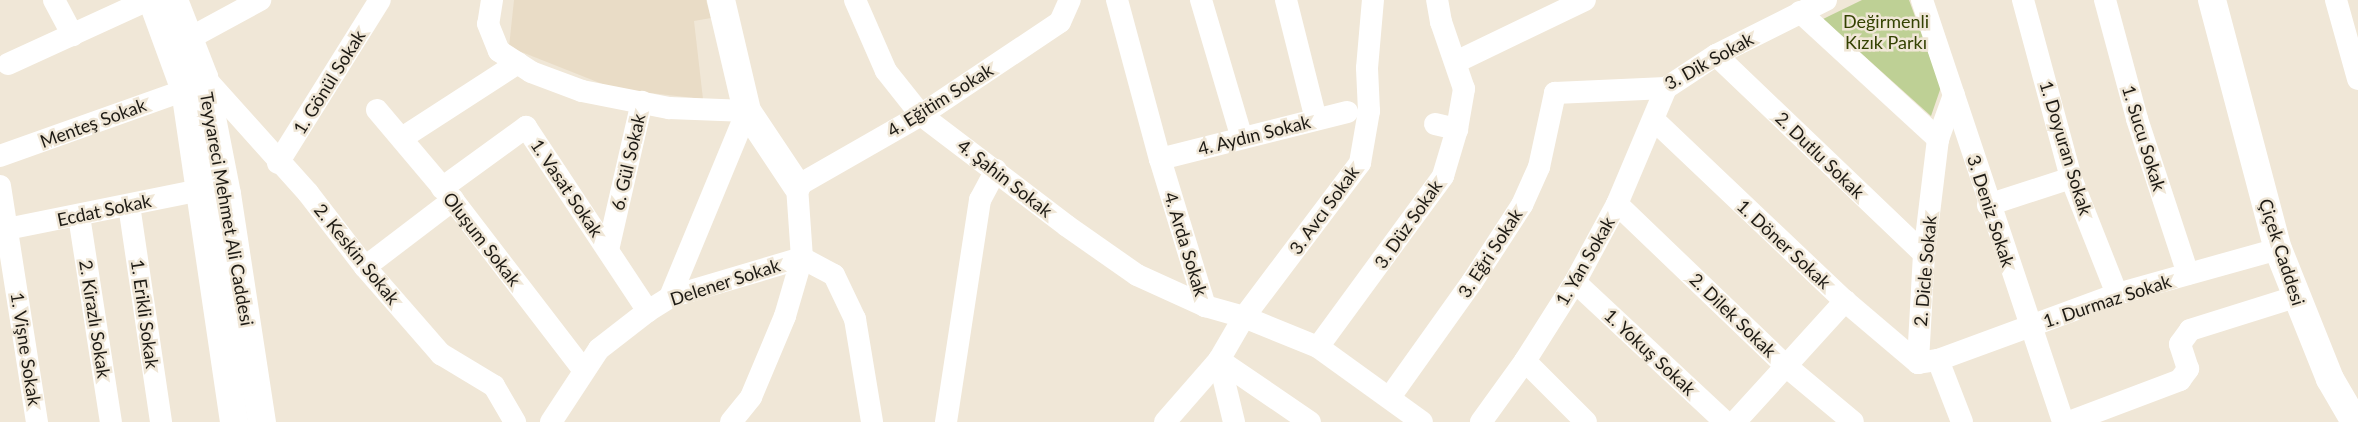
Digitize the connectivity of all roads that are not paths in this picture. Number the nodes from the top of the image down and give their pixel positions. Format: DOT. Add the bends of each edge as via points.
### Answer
graph roads {
  1 [pos="54,0"];
  2 [pos="148,0"];
  3 [pos="152,0"];
  4 [pos="174,0"];
  5 [pos="260,0"];
  6 [pos="380,0"];
  7 [pos="492,0"];
  8 [pos="721,0"];
  9 [pos="855,0"];
  10 [pos="1070,0"];
  11 [pos="1117,0"];
  12 [pos="1201,0"];
  13 [pos="1286,0"];
  14 [pos="1373,0"];
  15 [pos="1437,0"];
  16 [pos="1585,0"];
  17 [pos="1826,0"];
  18 [pos="1922,0"];
  19 [pos="2023,0"];
  20 [pos="2105,0"];
  21 [pos="2212,0"];
  22 [pos="2224,0"];
  23 [pos="2336,0"];
  24 [pos="1800,12"];
  25 [pos="73,35"];
  26 [pos="190,38"];
  27 [pos="1716,55"];
  28 [pos="3,62"];
  29 [pos="1456,62"];
  30 [pos="518,63"];
  31 [pos="2233,73"];
  32 [pos="2358,79"];
  33 [pos="195,84"];
  34 [pos="1666,88"];
  35 [pos="1555,93"];
  36 [pos="1954,95"];
  37 [pos="642,102"];
  38 [pos="377,110"];
  39 [pos="747,111"];
  40 [pos="1347,112"];
  41 [pos="921,115"];
  42 [pos="1316,119"];
  43 [pos="1654,120"];
  44 [pos="1435,124"];
  45 [pos="1457,129"];
  46 [pos="402,138"];
  47 [pos="1242,138"];
  48 [pos="1938,139"];
  49 [pos="0,156"];
  50 [pos="1160,160"];
  51 [pos="278,163"];
  52 [pos="996,170"];
  53 [pos="2071,178"];
  54 [pos="0,186"];
  55 [pos="797,186"];
  56 [pos="201,190"];
  57 [pos="447,194"];
  58 [pos="1617,204"];
  59 [pos="129,205"];
  60 [pos="1988,205"];
  61 [pos="78,216"];
  62 [pos="7,230"];
  63 [pos="2278,249"];
  64 [pos="608,250"];
  65 [pos="1924,254"];
  66 [pos="802,258"];
  67 [pos="365,267"];
  68 [pos="2188,274"];
  69 [pos="1575,282"];
  70 [pos="2117,294"];
  71 [pos="670,297"];
  72 [pos="2295,297"];
  73 [pos="1845,301"];
  74 [pos="1205,306"];
  75 [pos="648,311"];
  76 [pos="1244,317"];
  77 [pos="2030,327"];
  78 [pos="1318,347"];
  79 [pos="1220,360"];
  80 [pos="1525,361"];
  81 [pos="1928,361"];
  82 [pos="1786,366"];
  83 [pos="584,370"];
  84 [pos="1390,397"];
  85 [pos="38,422"];
  86 [pos="111,422"];
  87 [pos="161,422"];
  88 [pos="234,422"];
  89 [pos="262,422"];
  90 [pos="515,422"];
  91 [pos="551,422"];
  92 [pos="731,422"];
  93 [pos="872,422"];
  94 [pos="946,422"];
  95 [pos="1164,422"];
  96 [pos="1234,422"];
  97 [pos="1310,422"];
  98 [pos="1422,422"];
  99 [pos="1481,422"];
  100 [pos="1586,422"];
  101 [pos="1725,422"];
  102 [pos="1735,422"];
  103 [pos="1853,422"];
  104 [pos="1962,422"];
  105 [pos="2062,422"];
  106 [pos="2069,422"];
  107 [pos="2356,422"];
  1 -- 25 [label="street"];
  2 -- 25 [label="street"];
  3 -- 33 [label="main road, Teyyareci Mehmet Ali Caddesi"];
  4 -- 26 [label="main road, Teyyareci Mehmet Ali Caddesi"];
  5 -- 26 [label="street"];
  6 -- 51 [label="street, 1. Gönül Sokak"];
  7 -- 30 [label="street" via="488,24 499,51"];
  8 -- 39 [label="main road"];
  9 -- 41 [label="street, 4. Şahin Sokak" via="886,71"];
  10 -- 41 [label="street, 4. Eğitim Sokak" via="1060,22"];
  11 -- 50 [label="street, 4. Arda Sokak"];
  12 -- 47 [label="street"];
  13 -- 42 [label="street"];
  14 -- 76 [label="street, 3. Avcı Sokak" via="1367,68 1368,111 1360,163"];
  15 -- 29 [label="street, 3. Düz Sokak" via="1441,22"];
  16 -- 29 [label="street"];
  17 -- 24 [label="street, 3. Dik Sokak"];
  18 -- 36 [label="street, 3. Deniz Sokak"];
  19 -- 53 [label="street, 1. Doyuran Sokak"];
  20 -- 68 [label="street, 1. Sucu Sokak" via="2137,119"];
  21 -- 31 [label="main road, Çiçek Caddesi"];
  22 -- 31 [label="main road, Çiçek Caddesi"];
  23 -- 32 [label="street"];
  24 -- 27 [label="street, 3. Dik Sokak"];
  24 -- 48 [label="street"];
  25 -- 28 [label="street"];
  26 -- 33 [label="main road, Teyyareci Mehmet Ali Caddesi"];
  27 -- 34 [label="street, 3. Dik Sokak"];
  27 -- 65 [label="street, 2. Dutlu Sokak"];
  29 -- 45 [label="street, 3. Düz Sokak" via="1464,89"];
  30 -- 37 [label="street" via="531,72 582,91"];
  30 -- 46 [label="street"];
  31 -- 63 [label="main road, Çiçek Caddesi"];
  33 -- 49 [label="street, Menteş Sokak"];
  33 -- 51 [label="street, 2. Keskin Sokak"];
  33 -- 56 [label="main road, Teyyareci Mehmet Ali Caddesi"];
  33 -- 89 [label="main road, Teyyareci Mehmet Ali Caddesi" via="227,194"];
  34 -- 35 [label="street, 3. Dik Sokak"];
  34 -- 43 [label="street, 1. Yan Sokak"];
  35 -- 84 [label="street, 3. Eğri Sokak" via="1539,167 1522,205"];
  36 -- 48 [label="street, 2. Dicle Sokak"];
  36 -- 60 [label="street, 3. Deniz Sokak"];
  37 -- 39 [label="street" via="669,108"];
  37 -- 64 [label="street, 6. Gül Sokak"];
  38 -- 46 [label="street, Oluşum Sokak"];
  39 -- 55 [label="main road"];
  39 -- 71 [label="street"];
  40 -- 42 [label="street, 4. Aydın Sokak"];
  41 -- 52 [label="street, 4. Şahin Sokak"];
  41 -- 55 [label="street, 4. Eğitim Sokak"];
  42 -- 47 [label="street, 4. Aydın Sokak"];
  43 -- 58 [label="street, 1. Yan Sokak"];
  43 -- 73 [label="street, 1. Döner Sokak"];
  44 -- 45 [label="street"];
  45 -- 78 [label="street, 3. Düz Sokak" via="1443,176"];
  46 -- 57 [label="street, Oluşum Sokak"];
  47 -- 50 [label="street, 4. Aydın Sokak"];
  48 -- 65 [label="street, 2. Dicle Sokak"];
  50 -- 74 [label="street, 4. Arda Sokak"];
  51 -- 67 [label="street, 2. Keskin Sokak" via="308,193"];
  52 -- 74 [label="street, 4. Şahin Sokak" via="1067,226 1137,275"];
  52 -- 94 [label="street" via="980,200"];
  53 -- 60 [label="street"];
  53 -- 70 [label="street, 1. Doyuran Sokak"];
  54 -- 62 [label="street, 1. Vişne Sokak"];
  55 -- 66 [label="street"];
  56 -- 59 [label="street, Ecdat Sokak"];
  56 -- 88 [label="main road, Teyyareci Mehmet Ali Caddesi"];
  57 -- 64 [label="street, 1. Vasat Sokak" via="526,126"];
  57 -- 67 [label="street, 1. Vasat Sokak"];
  57 -- 83 [label="street, Oluşum Sokak"];
  58 -- 69 [label="street, 1. Yan Sokak"];
  58 -- 82 [label="street, 2. Dilek Sokak"];
  59 -- 61 [label="street, Ecdat Sokak"];
  59 -- 87 [label="street, 1. Erikli Sokak"];
  60 -- 77 [label="street, 3. Deniz Sokak"];
  61 -- 62 [label="street, Ecdat Sokak"];
  61 -- 86 [label="street, 2. Kirazlı Sokak"];
  62 -- 85 [label="street, 1. Vişne Sokak"];
  63 -- 68 [label="street, 1. Durmaz Sokak"];
  63 -- 72 [label="main road, Çiçek Caddesi"];
  64 -- 75 [label="street, 1. Vasat Sokak"];
  65 -- 81 [label="street, 2. Dicle Sokak"];
  66 -- 71 [label="street, Delener Sokak"];
  66 -- 92 [label="street" via="784,316 751,397"];
  66 -- 93 [label="street" via="834,275 855,319"];
  67 -- 90 [label="street, 2. Keskin Sokak" via="441,354 494,386"];
  68 -- 70 [label="street, 1. Durmaz Sokak"];
  69 -- 80 [label="street, 1. Yan Sokak"];
  69 -- 101 [label="street, 1. Yokuş Sokak"];
  70 -- 77 [label="street, 1. Durmaz Sokak"];
  71 -- 75 [label="street, Delener Sokak"];
  72 -- 106 [label="street" via="2190,330 2180,344 2188,369 2180,380"];
  72 -- 107 [label="main road, Çiçek Caddesi" via="2330,379"];
  73 -- 81 [label="street, 1. Döner Sokak"];
  73 -- 82 [label="street"];
  74 -- 76 [label="street, 4. Arda Sokak"];
  75 -- 83 [label="street, Delener Sokak" via="599,349"];
  76 -- 78 [label="street, 4. Arda Sokak"];
  76 -- 79 [label="street, 3. Avcı Sokak"];
  77 -- 81 [label="street, 1. Durmaz Sokak"];
  77 -- 105 [label="street, 3. Deniz Sokak"];
  78 -- 84 [label="street, 4. Arda Sokak"];
  79 -- 95 [label="street, 3. Avcı Sokak"];
  79 -- 96 [label="street"];
  79 -- 97 [label="street"];
  80 -- 99 [label="street, 1. Yan Sokak"];
  80 -- 100 [label="street"];
  81 -- 104 [label="street, 2. Dicle Sokak"];
  82 -- 102 [label="street"];
  82 -- 103 [label="street, 2. Dilek Sokak"];
  83 -- 91 [label="street, Delener Sokak"];
  84 -- 98 [label="street, 4. Arda Sokak"];
}
